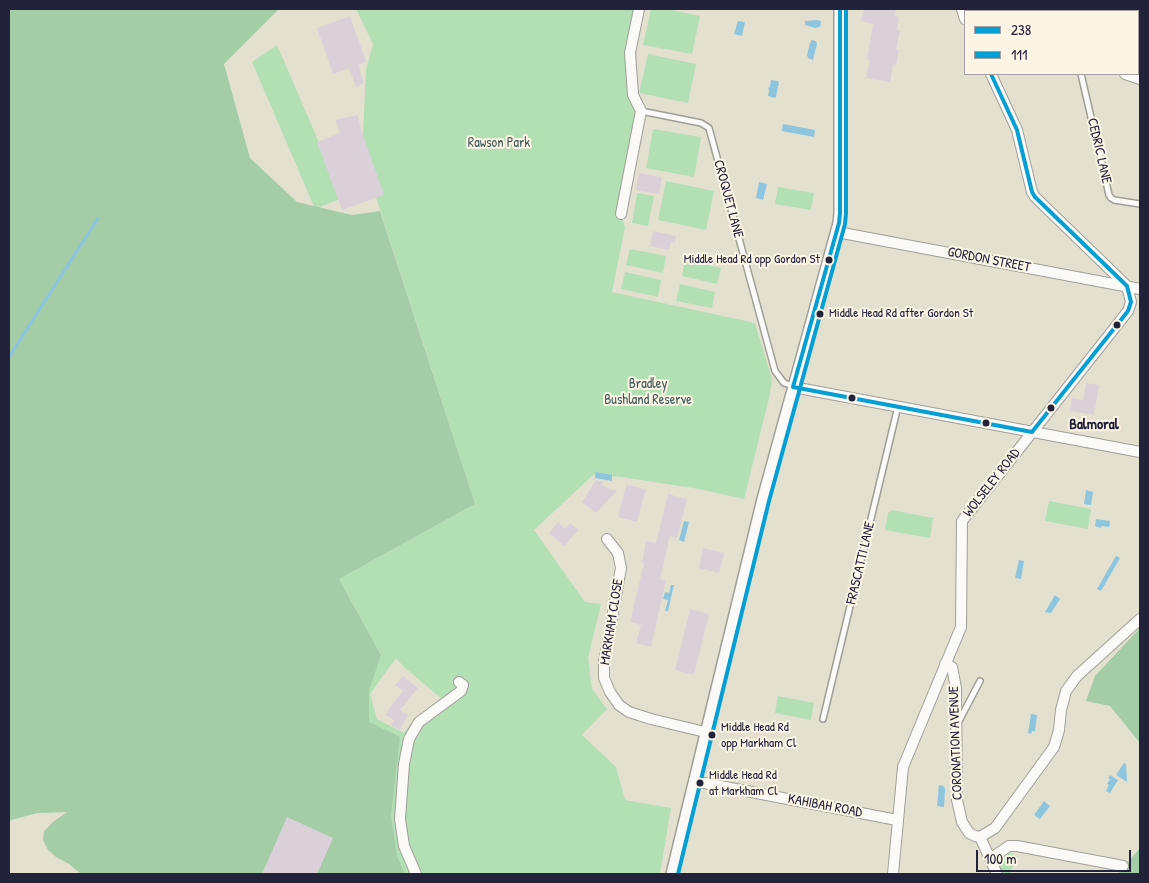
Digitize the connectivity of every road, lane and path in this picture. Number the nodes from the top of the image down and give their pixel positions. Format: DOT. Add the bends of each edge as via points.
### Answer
graph roads {
  1 [pos="639,9"];
  2 [pos="840,9"];
  3 [pos="991,75"];
  4 [pos="1080,75"];
  5 [pos="1128,75"];
  6 [pos="1140,79"];
  7 [pos="641,111"];
  8 [pos="1140,204"];
  9 [pos="621,214"];
  10 [pos="837,232"];
  11 [pos="1127,286"];
  12 [pos="1140,289"];
  13 [pos="793,387"];
  14 [pos="898,406"];
  15 [pos="1032,432"];
  16 [pos="1140,452"];
  17 [pos="607,539"];
  18 [pos="1140,618"];
  19 [pos="945,664"];
  20 [pos="459,682"];
  21 [pos="980,682"];
  22 [pos="823,719"];
  23 [pos="956,727"];
  24 [pos="705,732"];
  25 [pos="694,781"];
  26 [pos="897,820"];
  27 [pos="980,837"];
  28 [pos="990,859"];
  29 [pos="1123,866"];
  30 [pos="416,874"];
  31 [pos="672,874"];
  32 [pos="892,874"];
  33 [pos="997,874"];
  1 -- 7 [label="street" via="630,53 633,95"];
  2 -- 10 [label="street" via="840,213"];
  3 -- 11 [label="street" via="1017,130 1035,197"];
  4 -- 8 [label="lane, CEDRIC LANE" via="1109,194 1114,200"];
  5 -- 6 [label="street"];
  7 -- 9 [label="street"];
  7 -- 13 [label="lane, CROQUET LANE" via="701,123 709,128 774,371 784,383"];
  10 -- 11 [label="street, GORDON STREET"];
  10 -- 13 [label="street"];
  11 -- 12 [label="street, GORDON STREET"];
  11 -- 15 [label="street, WOLSELEY ROAD" via="1131,302 1128,310"];
  13 -- 14 [label="street"];
  13 -- 24 [label="street"];
  14 -- 15 [label="street"];
  14 -- 22 [label="lane, FRASCATTI LANE"];
  15 -- 16 [label="street"];
  15 -- 19 [label="street, WOLSELEY ROAD" via="962,521 961,627"];
  17 -- 24 [label="street, MARKHAM CLOSE" via="618,553 621,568 604,662 604,678 610,692 629,712"];
  18 -- 27 [label="street" via="1077,676 1066,691 1054,747 995,828"];
  19 -- 23 [label="street, CORONATION AVENUE" via="952,667 956,688"];
  19 -- 26 [label="street, WOLSELEY ROAD" via="903,767"];
  20 -- 30 [label="street" via="463,685 461,691 419,722 409,739 400,819 404,846"];
  21 -- 23 [label="lane"];
  23 -- 27 [label="street, CORONATION AVENUE" via="958,808 969,833"];
  24 -- 25 [label="street"];
  25 -- 26 [label="street, KAHIBAH ROAD"];
  25 -- 31 [label="street"];
  26 -- 32 [label="street, WOLSELEY ROAD"];
  27 -- 28 [label="street"];
  28 -- 29 [label="street" via="1009,846 1017,846"];
  28 -- 33 [label="street"];
}
